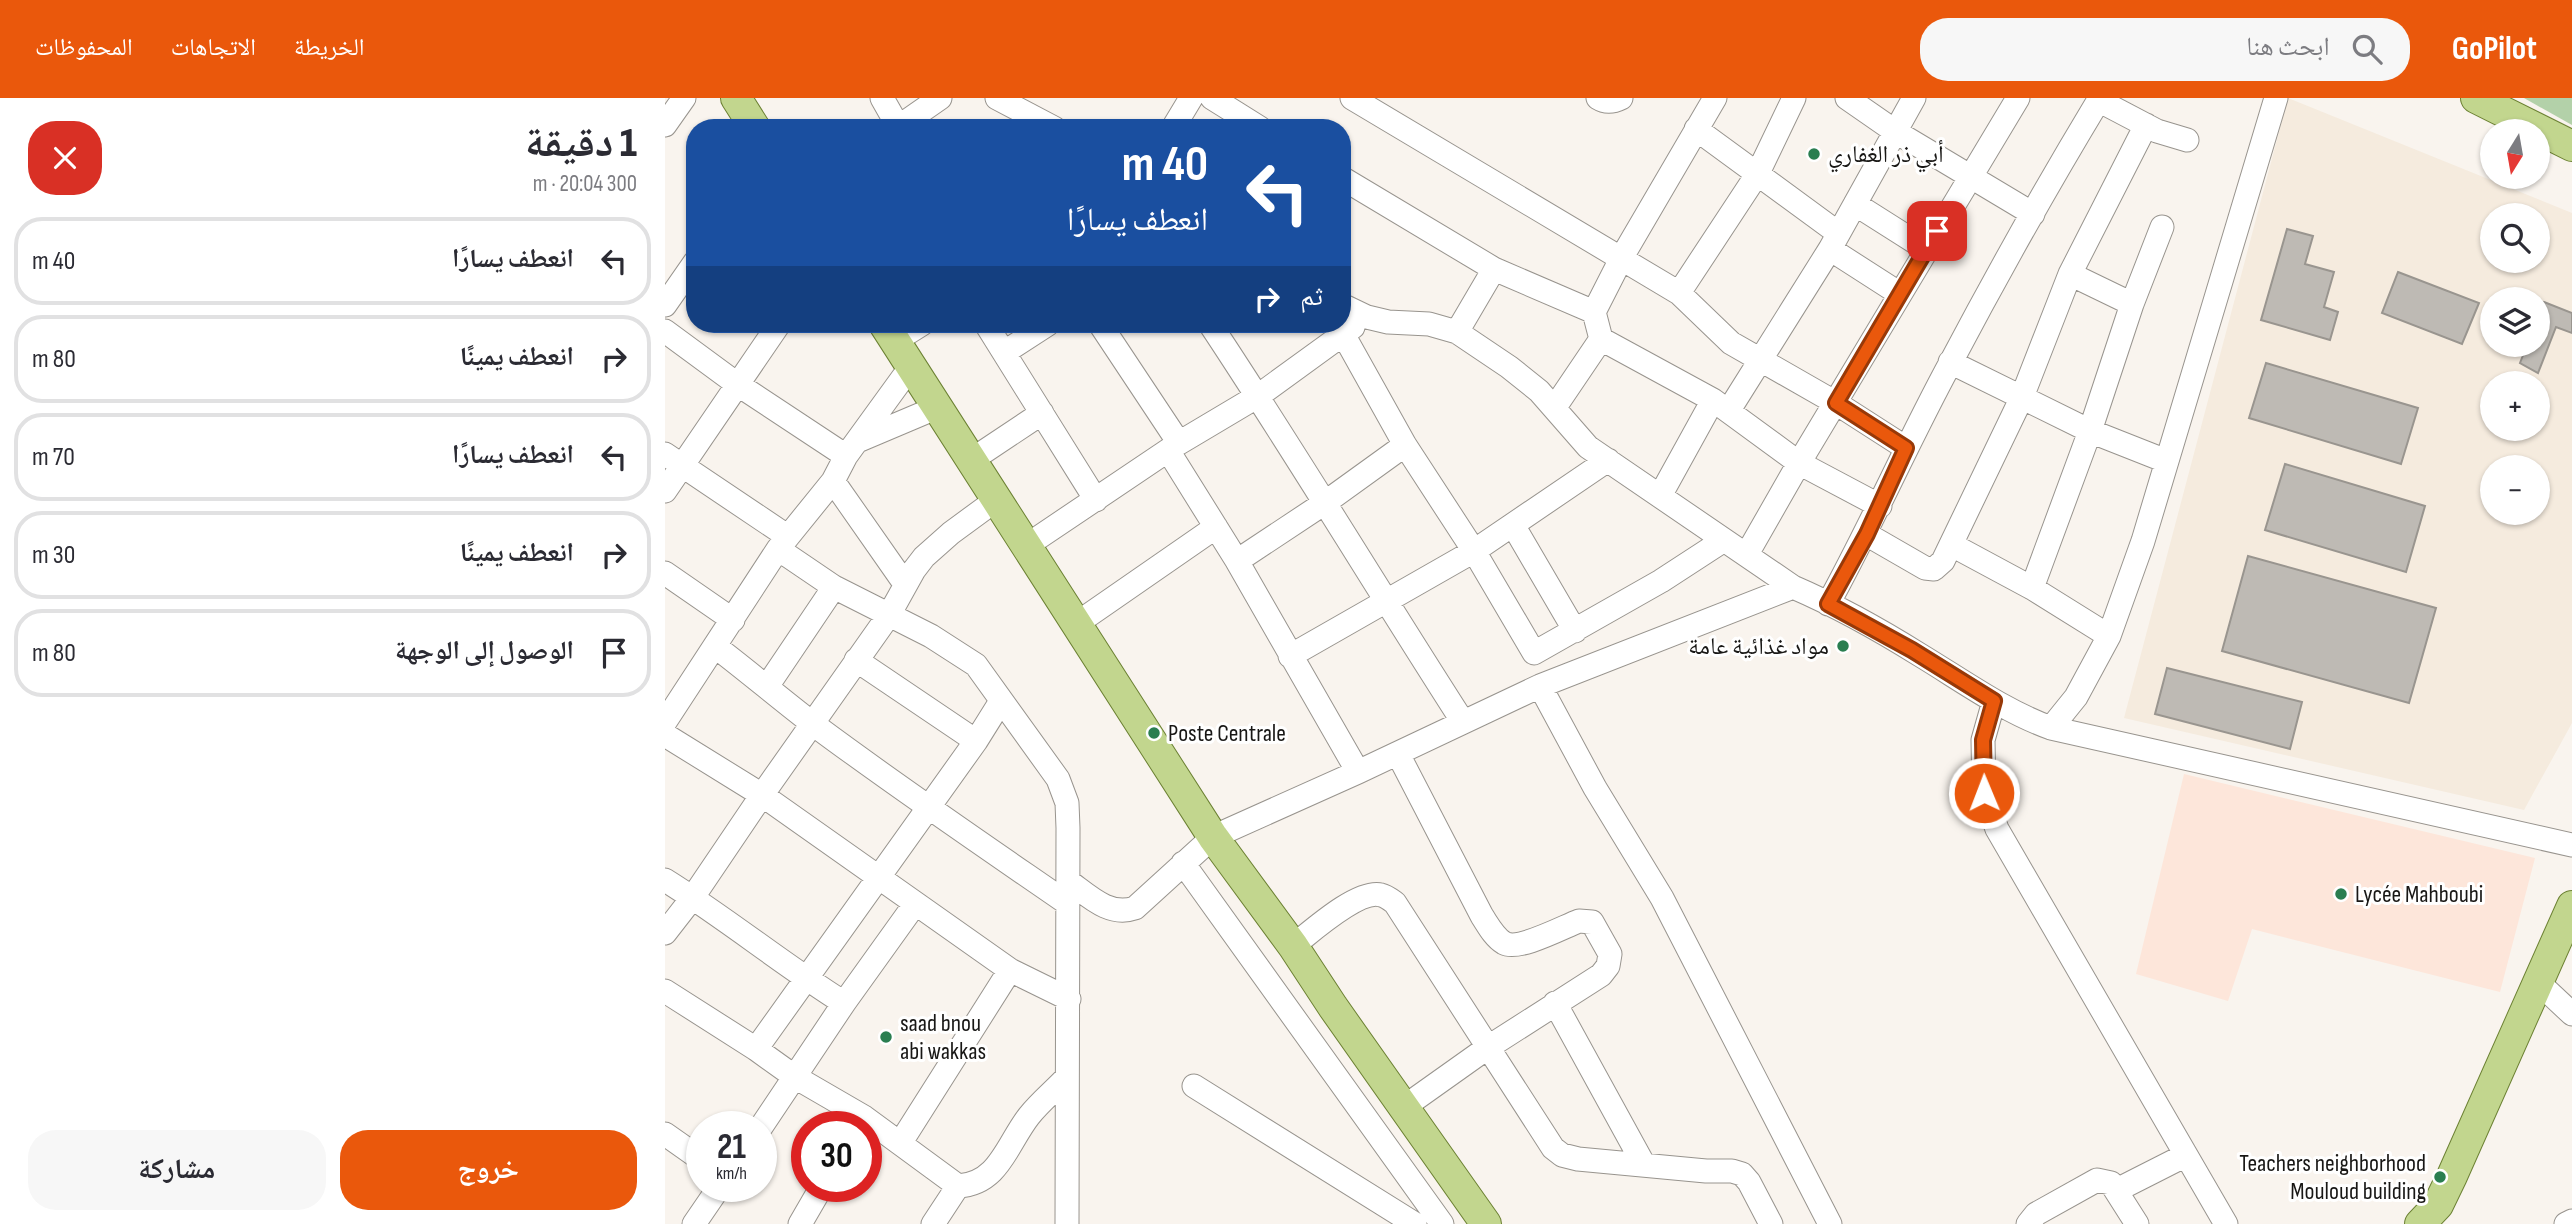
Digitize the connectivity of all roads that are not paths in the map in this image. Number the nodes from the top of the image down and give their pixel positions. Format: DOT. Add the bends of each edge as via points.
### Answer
graph roads {
  1 [pos="684,98"];
  2 [pos="736,98"];
  3 [pos="882,98"];
  4 [pos="940,98"];
  5 [pos="997,98"];
  6 [pos="1191,98"];
  7 [pos="1212,98"];
  8 [pos="1352,98"];
  9 [pos="1598,98"];
  10 [pos="1621,98"];
  11 [pos="1715,98"];
  12 [pos="1794,98"];
  13 [pos="1847,98"];
  14 [pos="1914,98"];
  15 [pos="2276,98"];
  16 [pos="2476,98"];
  17 [pos="2099,99"];
  18 [pos="2006,102"];
  19 [pos="749,119"];
  20 [pos="893,119"];
  21 [pos="911,119"];
  22 [pos="1036,119"];
  23 [pos="1178,119"];
  24 [pos="1246,119"];
  25 [pos="665,125"];
  26 [pos="2146,125"];
  27 [pos="1696,130"];
  28 [pos="1896,132"];
  29 [pos="2187,140"];
  30 [pos="2572,146"];
  31 [pos="1758,173"];
  32 [pos="1969,177"];
  33 [pos="1351,183"];
  34 [pos="1855,204"];
  35 [pos="2033,214"];
  36 [pos="2162,227"];
  37 [pos="1834,241"];
  38 [pos="1926,249"];
  39 [pos="1622,257"];
  40 [pos="1494,269"];
  41 [pos="2070,274"];
  42 [pos="686,275"];
  43 [pos="1679,293"];
  44 [pos="1900,294"];
  45 [pos="2132,304"];
  46 [pos="665,305"];
  47 [pos="1351,309"];
  48 [pos="1594,312"];
  49 [pos="1367,317"];
  50 [pos="1351,328"];
  51 [pos="665,331"];
  52 [pos="1457,332"];
  53 [pos="773,333"];
  54 [pos="891,333"];
  55 [pos="992,333"];
  56 [pos="1034,333"];
  57 [pos="1105,333"];
  58 [pos="1216,333"];
  59 [pos="1343,334"];
  60 [pos="1601,339"];
  61 [pos="1005,352"];
  62 [pos="1760,360"];
  63 [pos="1951,362"];
  64 [pos="912,365"];
  65 [pos="737,384"];
  66 [pos="1258,396"];
  67 [pos="2022,397"];
  68 [pos="1836,403"];
  69 [pos="1721,405"];
  70 [pos="938,407"];
  71 [pos="1555,407"];
  72 [pos="1042,413"];
  73 [pos="2090,431"];
  74 [pos="1405,445"];
  75 [pos="1174,447"];
  76 [pos="853,448"];
  77 [pos="1906,448"];
  78 [pos="973,459"];
  79 [pos="1608,460"];
  80 [pos="673,461"];
  81 [pos="2167,461"];
  82 [pos="1799,463"];
  83 [pos="833,481"];
  84 [pos="665,491"];
  85 [pos="1660,496"];
  86 [pos="996,499"];
  87 [pos="1096,500"];
  88 [pos="1326,502"];
  89 [pos="1880,506"];
  90 [pos="1513,525"];
  91 [pos="1216,527"];
  92 [pos="1867,534"];
  93 [pos="1724,540"];
  94 [pos="783,542"];
  95 [pos="1952,545"];
  96 [pos="1026,546"];
  97 [pos="1474,551"];
  98 [pos="1747,555"];
  99 [pos="1237,561"];
  100 [pos="665,573"];
  101 [pos="905,584"];
  102 [pos="834,587"];
  103 [pos="1793,587"];
  104 [pos="2032,589"];
  105 [pos="1386,603"];
  106 [pos="1828,604"];
  107 [pos="889,615"];
  108 [pos="733,620"];
  109 [pos="1076,624"];
  110 [pos="1575,631"];
  111 [pos="2109,636"];
  112 [pos="716,647"];
  113 [pos="1534,653"];
  114 [pos="1290,656"];
  115 [pos="856,660"];
  116 [pos="1546,684"];
  117 [pos="768,685"];
  118 [pos="1001,701"];
  119 [pos="1994,701"];
  120 [pos="665,722"];
  121 [pos="1464,722"];
  122 [pos="814,724"];
  123 [pos="2051,728"];
  124 [pos="665,734"];
  125 [pos="976,741"];
  126 [pos="1398,754"];
  127 [pos="1358,772"];
  128 [pos="762,795"];
  129 [pos="928,808"];
  130 [pos="1213,837"];
  131 [pos="2572,845"];
  132 [pos="1183,863"];
  133 [pos="880,877"];
  134 [pos="665,880"];
  135 [pos="1068,892"];
  136 [pos="694,897"];
  137 [pos="915,904"];
  138 [pos="2572,906"];
  139 [pos="665,933"];
  140 [pos="1293,946"];
  141 [pos="1010,970"];
  142 [pos="804,978"];
  143 [pos="2538,982"];
  144 [pos="665,992"];
  145 [pos="1069,999"];
  146 [pos="843,1003"];
  147 [pos="1555,1003"];
  148 [pos="2572,1014"];
  149 [pos="1487,1048"];
  150 [pos="756,1049"];
  151 [pos="795,1077"];
  152 [pos="1067,1077"];
  153 [pos="1195,1086"];
  154 [pos="1403,1107"];
  155 [pos="772,1111"];
  156 [pos="845,1111"];
  157 [pos="882,1132"];
  158 [pos="665,1134"];
  159 [pos="901,1142"];
  160 [pos="686,1149"];
  161 [pos="2186,1155"];
  162 [pos="1644,1165"];
  163 [pos="958,1186"];
  164 [pos="2117,1189"];
  165 [pos="709,1202"];
  166 [pos="813,1202"];
  167 [pos="2572,1222"];
  168 [pos="694,1224"];
  169 [pos="800,1224"];
  170 [pos="933,1224"];
  171 [pos="1067,1224"];
  172 [pos="1415,1224"];
  173 [pos="1442,1224"];
  174 [pos="1486,1224"];
  175 [pos="1771,1224"];
  176 [pos="1831,1224"];
  177 [pos="2028,1224"];
  178 [pos="2137,1224"];
  179 [pos="2226,1224"];
  180 [pos="2420,1224"];
  181 [pos="2566,1224"];
  1 -- 25 [label="street"];
  2 -- 19 [label="main road"];
  3 -- 20 [label="street"];
  4 -- 21 [label="street"];
  5 -- 22 [label="street"];
  6 -- 23 [label="street"];
  7 -- 24 [label="street"];
  8 -- 39 [label="street"];
  9 -- 10 [label="street" via="1604,102"];
  11 -- 27 [label="street"];
  12 -- 31 [label="street"];
  13 -- 28 [label="street"];
  14 -- 28 [label="street"];
  15 -- 81 [label="street"];
  16 -- 30 [label="main road"];
  17 -- 26 [label="street"];
  17 -- 35 [label="street"];
  18 -- 32 [label="street"];
  26 -- 29 [label="street"];
  26 -- 41 [label="street"];
  27 -- 31 [label="street"];
  27 -- 39 [label="street"];
  28 -- 32 [label="street"];
  28 -- 34 [label="street"];
  31 -- 37 [label="street"];
  31 -- 43 [label="street"];
  32 -- 35 [label="street"];
  32 -- 38 [label="street"];
  33 -- 40 [label="street"];
  34 -- 37 [label="street"];
  34 -- 38 [label="street"];
  35 -- 63 [label="street"];
  36 -- 45 [label="street"];
  37 -- 44 [label="street"];
  37 -- 62 [label="street"];
  38 -- 44 [label="street"];
  39 -- 43 [label="street"];
  39 -- 48 [label="street"];
  40 -- 48 [label="street"];
  40 -- 52 [label="street"];
  41 -- 45 [label="street"];
  41 -- 67 [label="street"];
  42 -- 46 [label="street"];
  43 -- 62 [label="street" via="1731,343"];
  44 -- 68 [label="street"];
  45 -- 73 [label="street"];
  47 -- 49 [label="street"];
  48 -- 60 [label="street"];
  49 -- 50 [label="street"];
  49 -- 52 [label="street"];
  51 -- 65 [label="street"];
  52 -- 71 [label="street" via="1509,367"];
  53 -- 65 [label="street"];
  54 -- 64 [label="main road"];
  55 -- 61 [label="street"];
  56 -- 61 [label="street"];
  57 -- 75 [label="street"];
  58 -- 66 [label="street"];
  59 -- 66 [label="street"];
  59 -- 74 [label="street"];
  60 -- 69 [label="street"];
  60 -- 71 [label="street"];
  61 -- 72 [label="street"];
  62 -- 68 [label="street"];
  62 -- 69 [label="street"];
  63 -- 67 [label="street"];
  63 -- 77 [label="street"];
  64 -- 70 [label="main road"];
  64 -- 76 [label="street"];
  65 -- 76 [label="street"];
  65 -- 80 [label="street"];
  66 -- 75 [label="street"];
  66 -- 88 [label="street"];
  67 -- 73 [label="street"];
  67 -- 95 [label="street"];
  68 -- 77 [label="street"];
  68 -- 82 [label="street"];
  69 -- 82 [label="street"];
  69 -- 85 [label="street"];
  70 -- 76 [label="street"];
  70 -- 78 [label="main road"];
  71 -- 79 [label="street" via="1588,447"];
  72 -- 78 [label="street"];
  72 -- 87 [label="street"];
  73 -- 81 [label="street"];
  73 -- 104 [label="street"];
  74 -- 88 [label="street"];
  74 -- 97 [label="street"];
  75 -- 87 [label="street"];
  75 -- 91 [label="street"];
  76 -- 83 [label="street"];
  77 -- 89 [label="street"];
  78 -- 86 [label="main road"];
  79 -- 85 [label="street"];
  79 -- 90 [label="street"];
  80 -- 84 [label="street"];
  80 -- 94 [label="street"];
  81 -- 111 [label="street"];
  82 -- 89 [label="street"];
  82 -- 98 [label="street"];
  83 -- 94 [label="street"];
  83 -- 101 [label="street"];
  85 -- 93 [label="street"];
  86 -- 96 [label="main road"];
  86 -- 101 [label="street" via="924,557"];
  87 -- 96 [label="street"];
  88 -- 99 [label="street"];
  88 -- 105 [label="street"];
  89 -- 92 [label="street"];
  90 -- 97 [label="street"];
  90 -- 110 [label="street"];
  91 -- 99 [label="street"];
  91 -- 109 [label="street"];
  92 -- 95 [label="street" via="1930,569 1938,568"];
  92 -- 106 [label="street"];
  93 -- 98 [label="street"];
  93 -- 110 [label="street"];
  94 -- 102 [label="street"];
  94 -- 108 [label="street"];
  95 -- 104 [label="street"];
  96 -- 109 [label="main road"];
  97 -- 105 [label="street"];
  97 -- 113 [label="street"];
  98 -- 103 [label="street"];
  99 -- 114 [label="street"];
  100 -- 108 [label="street"];
  101 -- 107 [label="street"];
  102 -- 107 [label="street"];
  102 -- 117 [label="street"];
  103 -- 106 [label="street"];
  103 -- 116 [label="street"];
  104 -- 111 [label="street"];
  105 -- 114 [label="street"];
  105 -- 121 [label="street"];
  106 -- 119 [label="street"];
  107 -- 115 [label="street"];
  107 -- 118 [label="street" via="976,665"];
  108 -- 112 [label="street"];
  109 -- 130 [label="main road"];
  110 -- 113 [label="street"];
  111 -- 123 [label="street" via="2076,697"];
  112 -- 117 [label="street"];
  112 -- 120 [label="street"];
  113 -- 116 [label="street"];
  114 -- 127 [label="street"];
  115 -- 122 [label="street"];
  115 -- 125 [label="street"];
  116 -- 121 [label="street"];
  116 -- 176 [label="street" via="1595,788 1662,898"];
  117 -- 122 [label="street"];
  118 -- 125 [label="street"];
  118 -- 135 [label="street" via="1064,791"];
  119 -- 123 [label="street"];
  119 -- 161 [label="street" via="1983,740 1984,793 1997,829"];
  121 -- 126 [label="street"];
  122 -- 128 [label="street"];
  122 -- 129 [label="street"];
  123 -- 131 [label="street"];
  124 -- 128 [label="street"];
  125 -- 129 [label="street"];
  126 -- 127 [label="street"];
  126 -- 147 [label="street" via="1482,916 1498,938 1517,945 1579,921 1597,927 1610,954 1608,966"];
  127 -- 130 [label="street"];
  128 -- 133 [label="street"];
  128 -- 136 [label="street"];
  129 -- 133 [label="street"];
  129 -- 135 [label="street"];
  130 -- 132 [label="street"];
  130 -- 140 [label="main road"];
  132 -- 135 [label="street" via="1144,902 1126,912"];
  132 -- 173 [label="street"];
  133 -- 137 [label="street"];
  133 -- 142 [label="street"];
  134 -- 136 [label="street"];
  135 -- 145 [label="street"];
  136 -- 139 [label="street"];
  136 -- 142 [label="street"];
  137 -- 141 [label="street"];
  137 -- 146 [label="street"];
  138 -- 143 [label="main road"];
  140 -- 149 [label="street" via="1347,905 1367,895 1382,894 1395,903"];
  140 -- 154 [label="main road"];
  141 -- 145 [label="street"];
  141 -- 159 [label="street"];
  142 -- 146 [label="street"];
  142 -- 150 [label="street"];
  143 -- 148 [label="street"];
  143 -- 180 [label="main road" via="2438,1205"];
  144 -- 150 [label="street"];
  145 -- 152 [label="street"];
  146 -- 151 [label="street"];
  147 -- 149 [label="street"];
  147 -- 162 [label="street"];
  149 -- 154 [label="street"];
  149 -- 162 [label="street" via="1562,1155"];
  150 -- 151 [label="street"];
  151 -- 155 [label="street"];
  151 -- 156 [label="street"];
  152 -- 163 [label="street" via="1029,1116 984,1179"];
  152 -- 171 [label="street"];
  153 -- 172 [label="street"];
  154 -- 174 [label="main road"];
  157 -- 159 [label="street"];
  158 -- 160 [label="street"];
  159 -- 163 [label="street"];
  161 -- 164 [label="street"];
  161 -- 179 [label="street"];
  162 -- 175 [label="street" via="1742,1174"];
  163 -- 170 [label="street"];
  164 -- 177 [label="street" via="2097,1180 2036,1214"];
  164 -- 178 [label="street"];
  165 -- 168 [label="street"];
  166 -- 169 [label="street"];
  167 -- 181 [label="street"];
}
